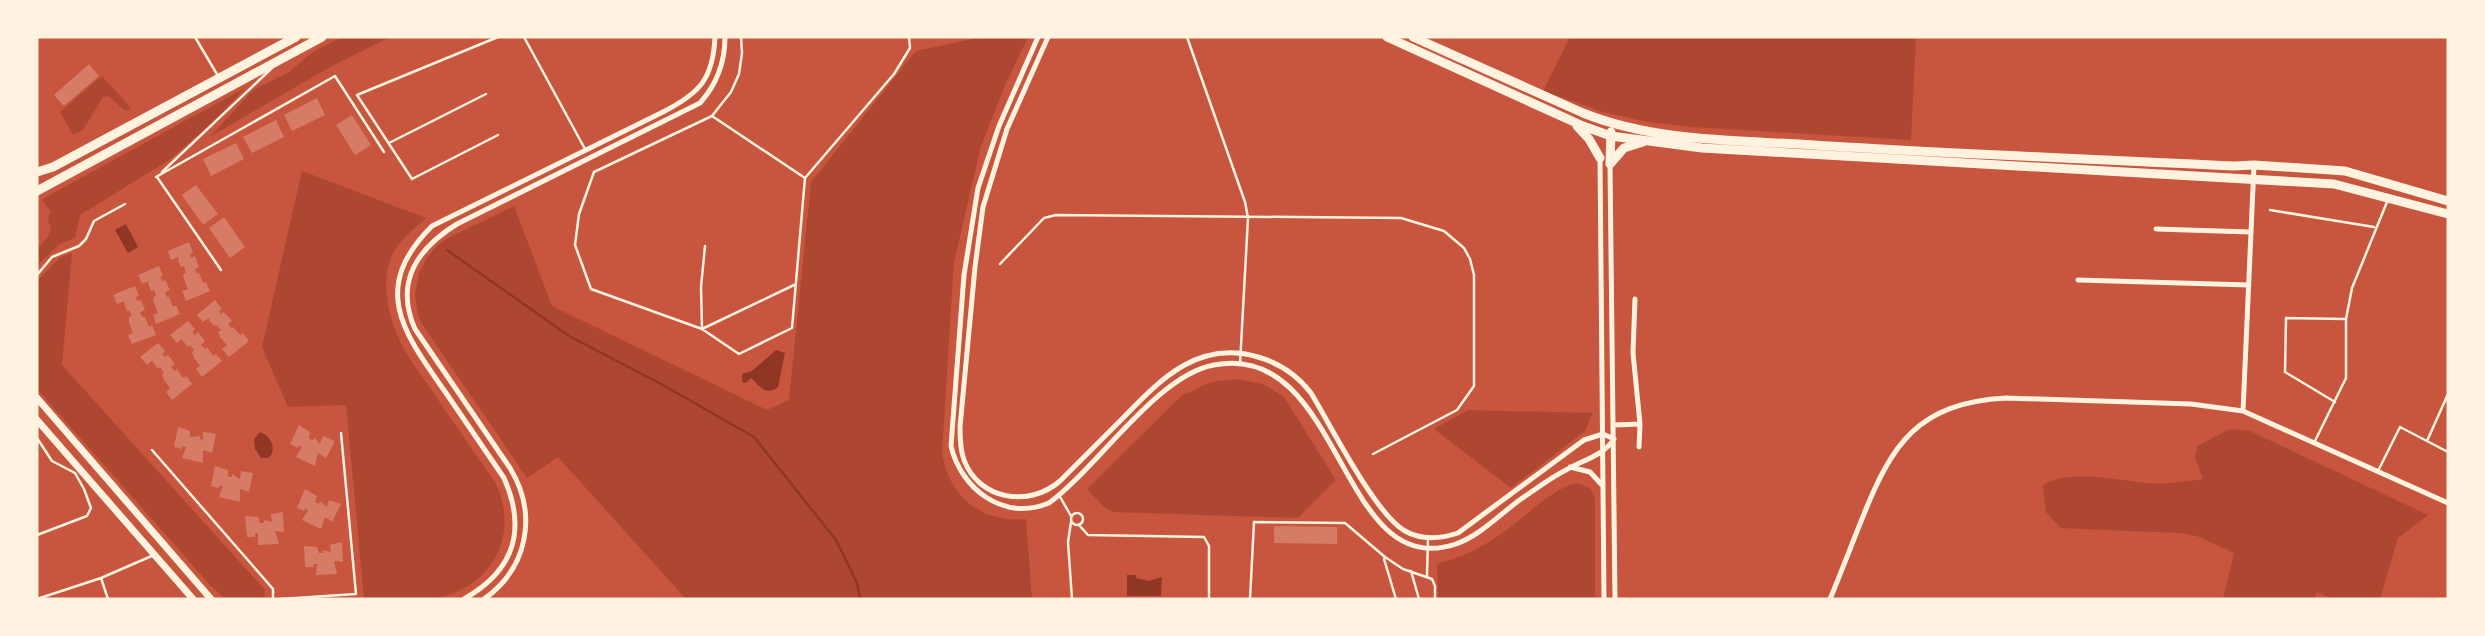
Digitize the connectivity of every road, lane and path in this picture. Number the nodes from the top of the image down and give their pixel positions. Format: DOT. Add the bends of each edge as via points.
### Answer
graph roads {
  1 [pos="195,37"];
  2 [pos="296,37"];
  3 [pos="322,37"];
  4 [pos="498,37"];
  5 [pos="524,37"];
  6 [pos="715,37"];
  7 [pos="725,37"];
  8 [pos="741,37"];
  9 [pos="909,37"];
  10 [pos="1038,37"];
  11 [pos="1048,37"];
  12 [pos="1187,37"];
  13 [pos="1387,37"];
  14 [pos="1413,37"];
  15 [pos="279,61"];
  16 [pos="219,78"];
  17 [pos="225,90"];
  18 [pos="486,94"];
  19 [pos="712,116"];
  20 [pos="1565,118"];
  21 [pos="1609,124"];
  22 [pos="1601,133"];
  23 [pos="498,135"];
  24 [pos="1611,136"];
  25 [pos="1646,141"];
  26 [pos="388,143"];
  27 [pos="585,149"];
  28 [pos="384,152"];
  29 [pos="590,158"];
  30 [pos="1600,158"];
  31 [pos="1610,164"];
  32 [pos="2254,165"];
  33 [pos="37,172"];
  34 [pos="156,177"];
  35 [pos="805,178"];
  36 [pos="2252,178"];
  37 [pos="37,191"];
  38 [pos="2389,197"];
  39 [pos="2448,201"];
  40 [pos="125,204"];
  41 [pos="2270,210"];
  42 [pos="2448,214"];
  43 [pos="1248,218"];
  44 [pos="2375,227"];
  45 [pos="2156,229"];
  46 [pos="2250,232"];
  47 [pos="705,246"];
  48 [pos="1000,264"];
  49 [pos="221,270"];
  50 [pos="37,275"];
  51 [pos="2078,280"];
  52 [pos="795,285"];
  53 [pos="2249,285"];
  54 [pos="1635,299"];
  55 [pos="2346,319"];
  56 [pos="702,329"];
  57 [pos="1240,353"];
  58 [pos="1240,364"];
  59 [pos="2448,394"];
  60 [pos="37,398"];
  61 [pos="2335,402"];
  62 [pos="2243,411"];
  63 [pos="37,420"];
  64 [pos="1640,424"];
  65 [pos="1614,425"];
  66 [pos="341,433"];
  67 [pos="1603,434"];
  68 [pos="37,438"];
  69 [pos="1614,439"];
  70 [pos="2427,441"];
  71 [pos="2314,443"];
  72 [pos="1639,447"];
  73 [pos="152,450"];
  74 [pos="1603,452"];
  75 [pos="2448,452"];
  76 [pos="1373,454"];
  77 [pos="1570,467"];
  78 [pos="2378,471"];
  79 [pos="1603,487"];
  80 [pos="1059,495"];
  81 [pos="2448,503"];
  82 [pos="1071,516"];
  83 [pos="1071,522"];
  84 [pos="1079,525"];
  85 [pos="37,535"];
  86 [pos="1428,537"];
  87 [pos="164,546"];
  88 [pos="1428,548"];
  89 [pos="154,555"];
  90 [pos="1384,556"];
  91 [pos="1411,571"];
  92 [pos="1427,576"];
  93 [pos="101,578"];
  94 [pos="37,599"];
  95 [pos="108,599"];
  96 [pos="193,599"];
  97 [pos="211,599"];
  98 [pos="273,599"];
  99 [pos="280,599"];
  100 [pos="464,599"];
  101 [pos="484,599"];
  102 [pos="1072,599"];
  103 [pos="1209,599"];
  104 [pos="1250,599"];
  105 [pos="1396,599"];
  106 [pos="1419,599"];
  107 [pos="1436,599"];
  108 [pos="1604,599"];
  109 [pos="1615,599"];
  110 [pos="1830,599"];
  1 -- 16 [label="lane"];
  2 -- 16 [label="main road"];
  3 -- 15 [label="main road"];
  4 -- 26 [label="lane" via="357,95"];
  5 -- 27 [label="lane"];
  6 -- 27 [label="street" via="708,76 690,96"];
  7 -- 29 [label="street" via="716,80 700,103"];
  8 -- 19 [label="lane" via="739,74"];
  9 -- 35 [label="lane" via="910,48 894,74"];
  10 -- 80 [label="street" via="978,188 964,275 951,446 964,479 996,504 1030,508"];
  11 -- 57 [label="street" via="1007,129 980,227 960,427 961,449 973,477 1008,496 1044,493 1171,372 1208,355"];
  12 -- 43 [label="lane"];
  13 -- 20 [label="main road"];
  14 -- 21 [label="main road"];
  15 -- 17 [label="main road"];
  15 -- 34 [label="lane"];
  16 -- 17 [label="main road"];
  16 -- 33 [label="main road"];
  17 -- 37 [label="main road"];
  18 -- 26 [label="lane"];
  19 -- 35 [label="lane"];
  19 -- 56 [label="lane" via="594,172 579,214 575,245 591,289"];
  20 -- 22 [label="main road"];
  20 -- 30 [label="main road" via="1585,134"];
  21 -- 22 [label="main road"];
  21 -- 24 [label="main road"];
  21 -- 32 [label="main road" via="1675,135 1844,147"];
  22 -- 24 [label="main road"];
  22 -- 30 [label="main road"];
  23 -- 26 [label="lane" via="412,179"];
  24 -- 25 [label="main road"];
  24 -- 31 [label="main road"];
  25 -- 31 [label="main road" via="1625,148"];
  25 -- 36 [label="main road" via="1730,150"];
  27 -- 29 [label="street"];
  27 -- 100 [label="street" via="432,226 402,268 397,299 405,332 504,478 513,504 515,529 506,560 496,577"];
  28 -- 34 [label="lane" via="335,76"];
  29 -- 101 [label="street" via="439,235 417,259 410,279 408,304 415,329 510,468 524,499 522,555"];
  30 -- 67 [label="street"];
  31 -- 65 [label="street"];
  32 -- 36 [label="street"];
  32 -- 39 [label="main road" via="2345,171"];
  34 -- 49 [label="lane"];
  35 -- 52 [label="lane"];
  36 -- 38 [label="main road" via="2334,184"];
  36 -- 46 [label="street"];
  38 -- 42 [label="main road"];
  38 -- 44 [label="lane"];
  40 -- 50 [label="lane" via="94,221 79,246 52,257"];
  41 -- 44 [label="lane"];
  43 -- 48 [label="lane" via="1056,215 1045,218"];
  43 -- 57 [label="lane"];
  43 -- 76 [label="lane" via="1401,218 1444,230 1464,248 1474,275 1474,386 1457,410"];
  44 -- 55 [label="lane" via="2352,288"];
  45 -- 46 [label="street"];
  46 -- 53 [label="street"];
  47 -- 56 [label="lane"];
  51 -- 53 [label="street"];
  52 -- 56 [label="lane"];
  52 -- 56 [label="lane" via="792,328 739,354"];
  53 -- 62 [label="street"];
  54 -- 64 [label="street" via="1633,353"];
  55 -- 61 [label="lane" via="2346,378"];
  55 -- 61 [label="lane" via="2286,318 2285,372"];
  57 -- 58 [label="lane"];
  57 -- 86 [label="street" via="1275,363 1298,379 1385,514 1406,532"];
  58 -- 80 [label="street" via="1213,365 1179,379"];
  58 -- 88 [label="street" via="1275,376 1296,392 1378,522 1400,540"];
  59 -- 70 [label="lane"];
  60 -- 87 [label="street"];
  61 -- 71 [label="lane"];
  62 -- 71 [label="street"];
  62 -- 110 [label="street" via="2191,404 2006,398 1955,406 1913,430 1887,463"];
  63 -- 89 [label="street"];
  64 -- 65 [label="street"];
  64 -- 72 [label="street"];
  65 -- 69 [label="street"];
  66 -- 99 [label="lane" via="356,594"];
  67 -- 69 [label="street"];
  67 -- 74 [label="street"];
  67 -- 86 [label="street" via="1584,440 1468,528 1447,537"];
  68 -- 85 [label="lane" via="52,461 75,473 91,508 87,516"];
  69 -- 74 [label="street"];
  69 -- 109 [label="street"];
  70 -- 75 [label="lane"];
  70 -- 78 [label="lane" via="2400,427"];
  71 -- 78 [label="street"];
  73 -- 98 [label="lane" via="273,589"];
  74 -- 77 [label="street"];
  74 -- 79 [label="street"];
  77 -- 79 [label="street" via="1595,475"];
  77 -- 88 [label="street" via="1473,536"];
  78 -- 81 [label="street"];
  79 -- 108 [label="street"];
  80 -- 82 [label="lane"];
  82 -- 83 [label="lane"];
  82 -- 84 [label="lane" via="1081,514"];
  83 -- 84 [label="lane"];
  83 -- 102 [label="lane"];
  84 -- 103 [label="lane" via="1088,535 1204,537 1209,547"];
  86 -- 88 [label="lane"];
  87 -- 89 [label="street"];
  87 -- 97 [label="street"];
  88 -- 92 [label="lane"];
  89 -- 93 [label="lane"];
  89 -- 96 [label="street"];
  90 -- 91 [label="lane"];
  90 -- 104 [label="lane" via="1345,523 1254,522"];
  90 -- 105 [label="lane"];
  91 -- 92 [label="lane"];
  91 -- 106 [label="lane"];
  92 -- 107 [label="lane" via="1434,582"];
  93 -- 94 [label="lane"];
  93 -- 95 [label="lane"];
}
